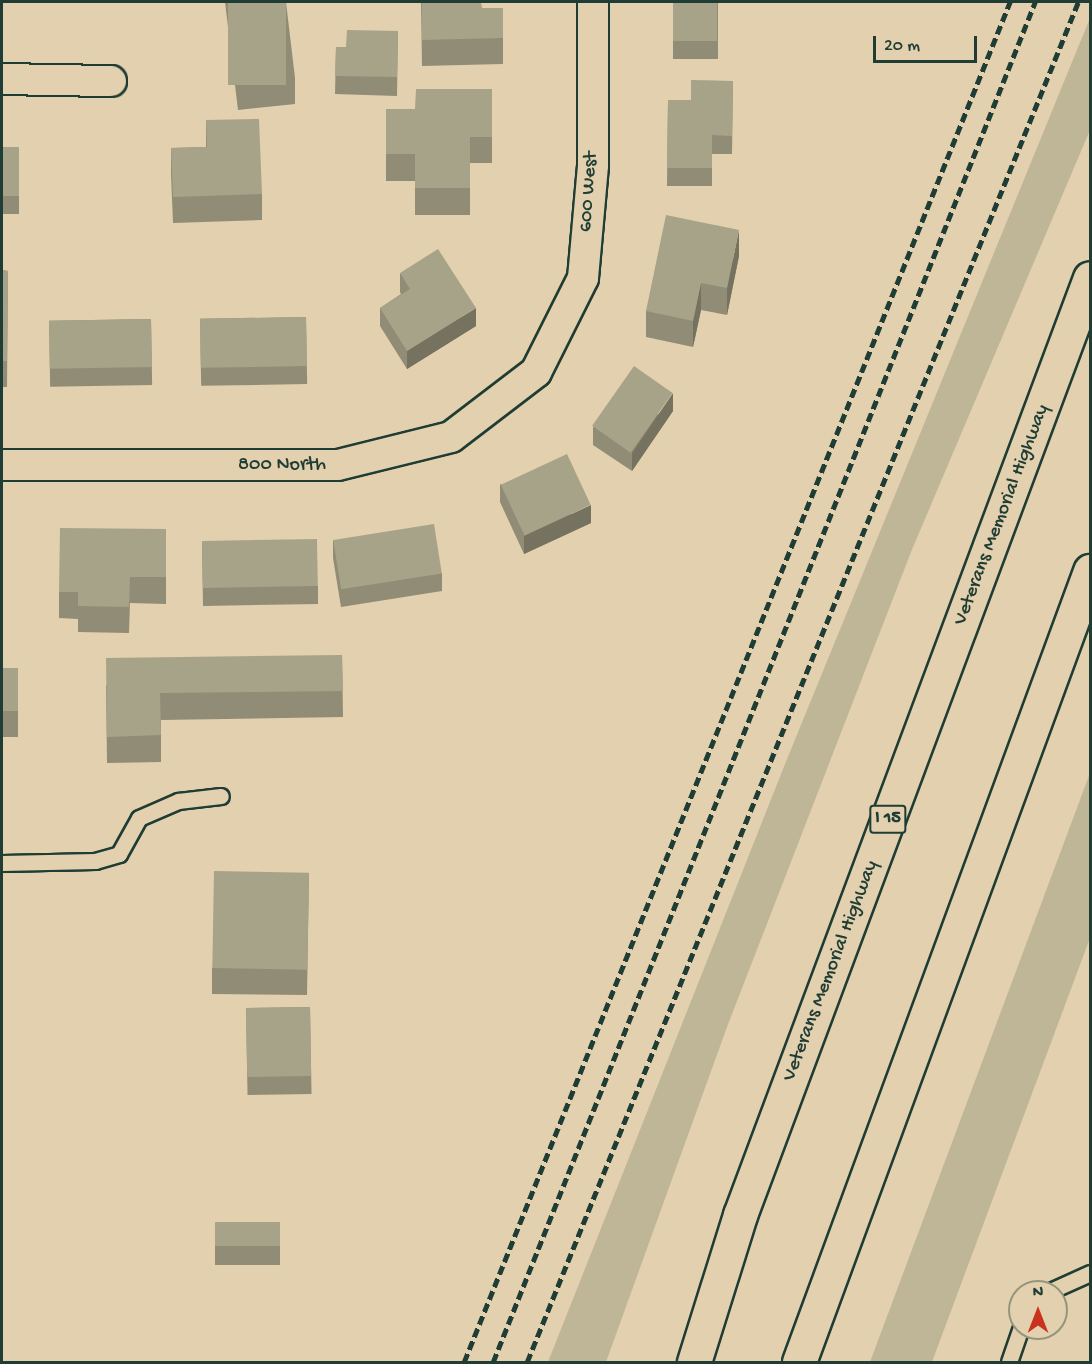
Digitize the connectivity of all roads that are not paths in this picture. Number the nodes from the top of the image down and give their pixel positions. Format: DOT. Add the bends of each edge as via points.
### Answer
graph roads {
  1 [pos="593,2"];
  2 [pos="2,79"];
  3 [pos="111,81"];
  4 [pos="1090,278"];
  5 [pos="536,372"];
  6 [pos="2,465"];
  7 [pos="1090,571"];
  8 [pos="220,796"];
  9 [pos="2,863"];
  10 [pos="1090,1273"];
  11 [pos="1068,1283"];
  12 [pos="1017,1340"];
  13 [pos="694,1362"];
  14 [pos="799,1362"];
  15 [pos="1009,1362"];
  1 -- 5 [label="street, 600 West" via="592,165 583,278"];
  2 -- 3 [label="street"];
  4 -- 13 [label="highway, Veterans Memorial Highway / I 15" via="740,1215"];
  5 -- 6 [label="street, 800 North" via="451,437 338,465"];
  7 -- 14 [label="highway"];
  8 -- 9 [label="lane" via="178,801 139,818 119,854 95,861"];
  10 -- 11 [label="lane"];
  12 -- 15 [label="lane"];
}
